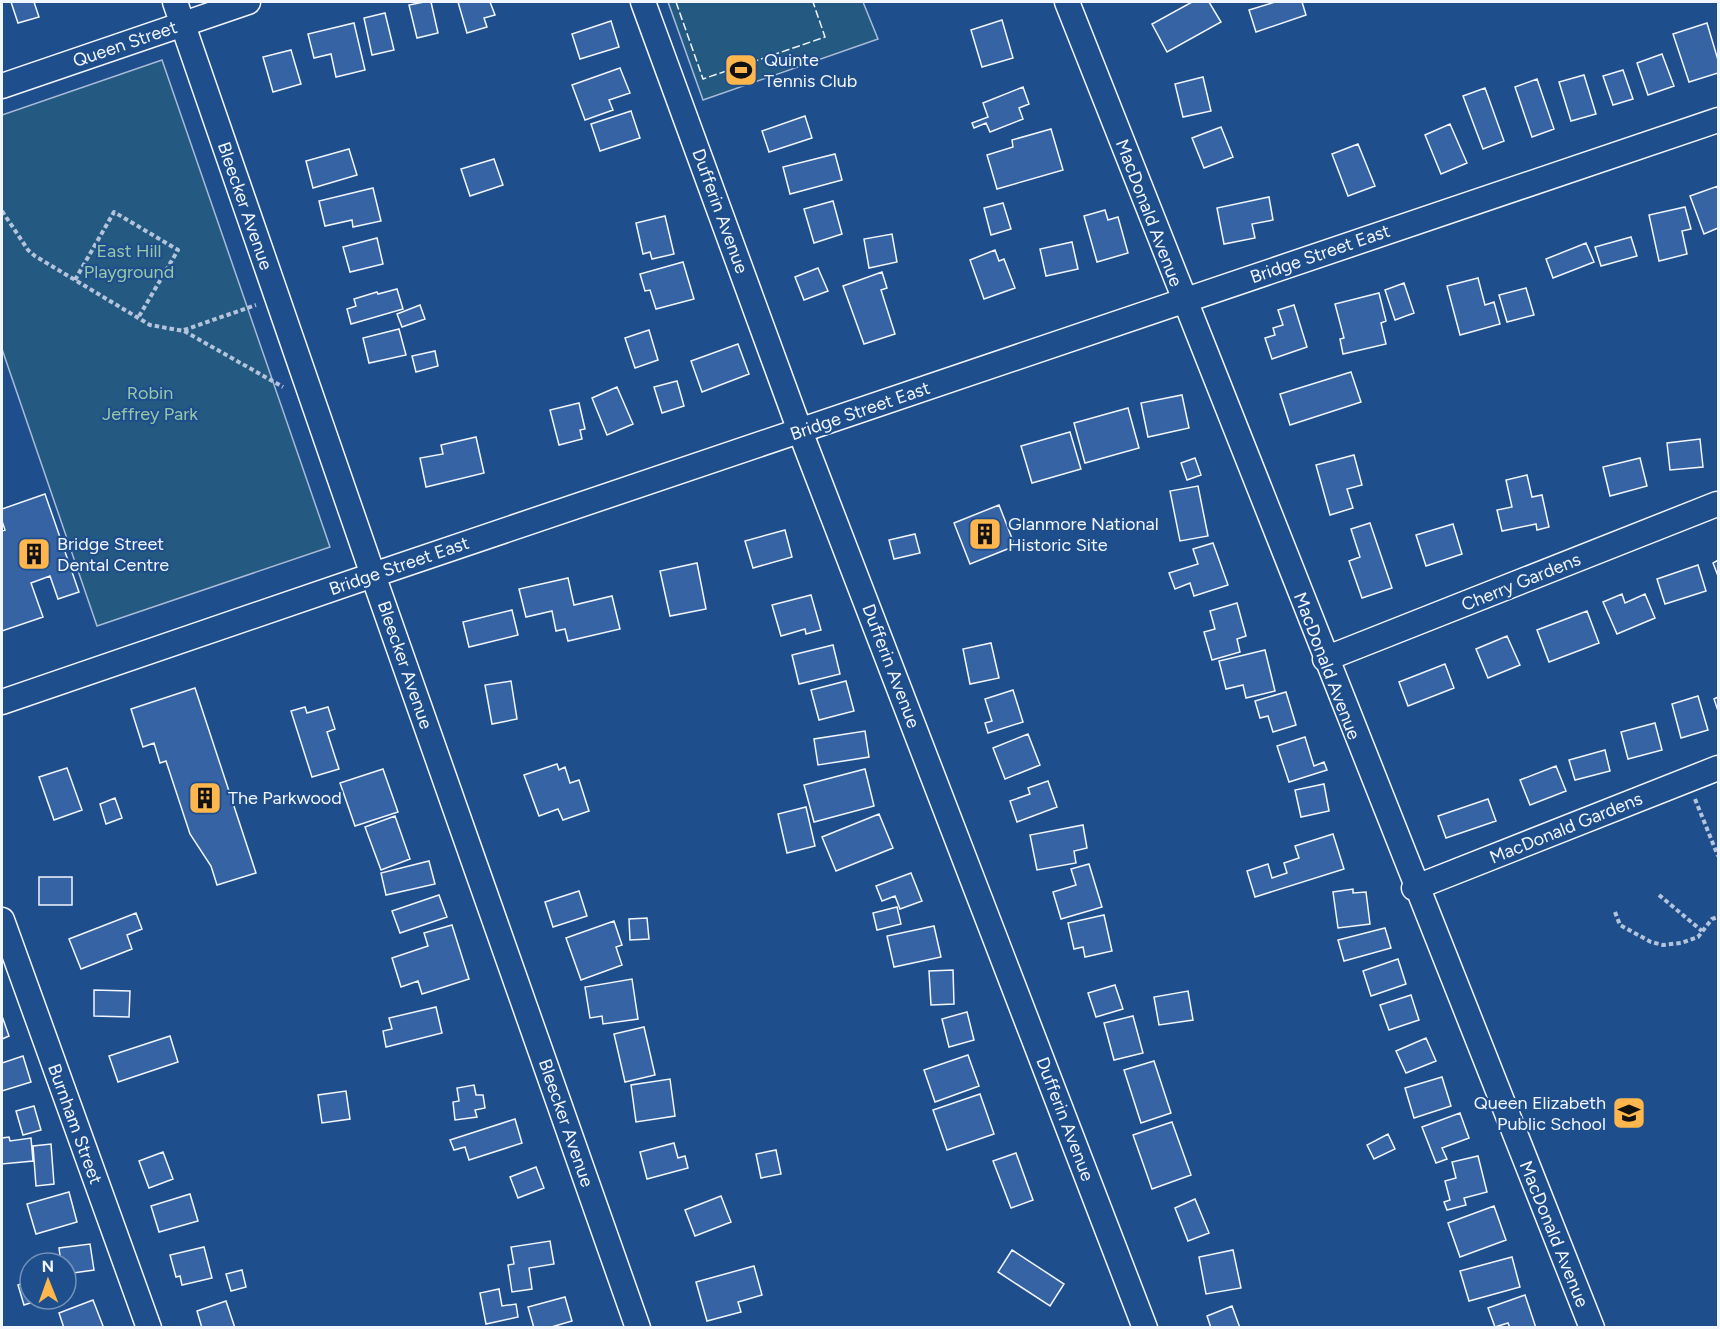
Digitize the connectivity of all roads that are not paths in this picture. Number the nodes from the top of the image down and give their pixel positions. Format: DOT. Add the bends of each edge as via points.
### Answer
graph roads {
  1 [pos="175,2"];
  2 [pos="248,2"];
  3 [pos="643,2"];
  4 [pos="1067,2"];
  5 [pos="183,24"];
  6 [pos="2,86"];
  7 [pos="1719,120"];
  8 [pos="1183,300"];
  9 [pos="800,431"];
  10 [pos="1717,504"];
  11 [pos="373,574"];
  12 [pos="1325,659"];
  13 [pos="2,702"];
  14 [pos="1719,768"];
  15 [pos="1414,888"];
  16 [pos="2,920"];
  17 [pos="150,1328"];
  18 [pos="638,1328"];
  19 [pos="1145,1328"];
  20 [pos="1592,1328"];
  1 -- 5 [label="street, Bleecker Avenue"];
  2 -- 5 [label="street, Queen Street"];
  3 -- 9 [label="street, Dufferin Avenue"];
  4 -- 8 [label="street, MacDonald Avenue"];
  5 -- 6 [label="street, Queen Street"];
  5 -- 11 [label="street, Bleecker Avenue"];
  7 -- 8 [label="street, Bridge Street East"];
  8 -- 9 [label="street, Bridge Street East"];
  8 -- 12 [label="street, MacDonald Avenue"];
  9 -- 11 [label="street, Bridge Street East"];
  9 -- 19 [label="street, Dufferin Avenue"];
  10 -- 12 [label="street, Cherry Gardens"];
  11 -- 13 [label="street, Bridge Street East"];
  11 -- 18 [label="street, Bleecker Avenue"];
  12 -- 15 [label="street, MacDonald Avenue"];
  14 -- 15 [label="street, MacDonald Gardens"];
  15 -- 20 [label="street, MacDonald Avenue"];
  16 -- 17 [label="street, Burnham Street"];
}
